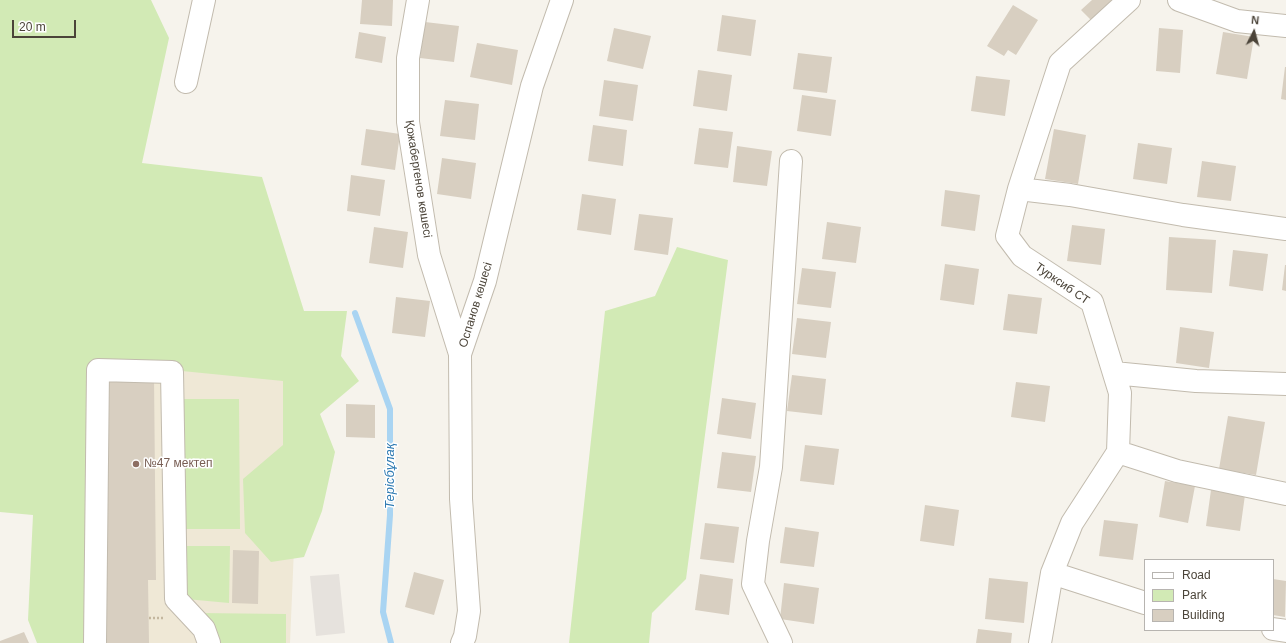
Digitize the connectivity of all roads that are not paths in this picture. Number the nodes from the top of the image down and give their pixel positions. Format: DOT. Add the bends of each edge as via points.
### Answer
graph roads {
  1 [pos="204,0"];
  2 [pos="418,0"];
  3 [pos="562,0"];
  4 [pos="1129,0"];
  5 [pos="1179,0"];
  6 [pos="1286,26"];
  7 [pos="186,82"];
  8 [pos="790,160"];
  9 [pos="1019,189"];
  10 [pos="1286,229"];
  11 [pos="460,354"];
  12 [pos="1114,373"];
  13 [pos="1286,384"];
  14 [pos="1118,452"];
  15 [pos="1286,494"];
  16 [pos="1052,573"];
  17 [pos="1144,603"];
  18 [pos="1274,629"];
  19 [pos="1286,631"];
  20 [pos="464,641"];
  21 [pos="94,643"];
  22 [pos="209,643"];
  23 [pos="781,643"];
  24 [pos="1040,643"];
  1 -- 7 [label="street"];
  2 -- 11 [label="street, Қожабергенов көшесі" via="408,58 408,122 429,255"];
  3 -- 11 [label="street, Оспанов көшесі" via="532,86 485,280"];
  4 -- 9 [label="street, Турксиб СТ" via="1060,62"];
  5 -- 6 [label="street" via="1237,21"];
  8 -- 23 [label="street" via="771,467 753,584"];
  9 -- 10 [label="street"];
  9 -- 12 [label="street, Турксиб СТ" via="1007,236 1022,256 1092,302"];
  11 -- 20 [label="street, Оспанов көшесі" via="462,499 469,611"];
  12 -- 13 [label="street" via="1196,381"];
  12 -- 14 [label="street, Турксиб СТ" via="1120,393"];
  14 -- 15 [label="street" via="1177,471"];
  14 -- 16 [label="street" via="1072,523"];
  16 -- 17 [label="street"];
  16 -- 24 [label="street"];
  18 -- 19 [label="street"];
  21 -- 22 [label="street" via="98,370 172,372 176,599 204,629"];
}
